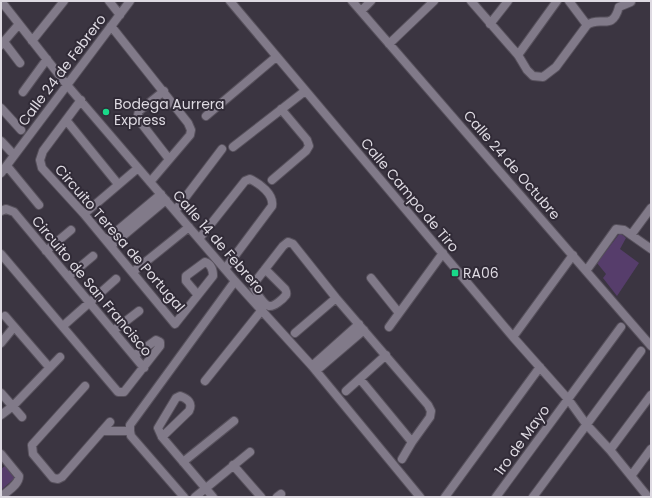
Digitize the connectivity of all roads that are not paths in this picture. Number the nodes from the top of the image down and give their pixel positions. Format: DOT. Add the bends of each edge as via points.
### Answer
graph roads {
  1 [pos="64,1"];
  2 [pos="109,1"];
  3 [pos="130,1"];
  4 [pos="230,1"];
  5 [pos="352,1"];
  6 [pos="371,1"];
  7 [pos="434,1"];
  8 [pos="470,1"];
  9 [pos="508,1"];
  10 [pos="557,1"];
  11 [pos="570,1"];
  12 [pos="631,1"];
  13 [pos="4,2"];
  14 [pos="617,4"];
  15 [pos="361,11"];
  16 [pos="120,15"];
  17 [pos="19,24"];
  18 [pos="490,24"];
  19 [pos="587,25"];
  20 [pos="111,26"];
  21 [pos="32,41"];
  22 [pos="2,44"];
  23 [pos="389,44"];
  24 [pos="518,55"];
  25 [pos="276,57"];
  26 [pos="47,59"];
  27 [pos="20,63"];
  28 [pos="67,85"];
  29 [pos="164,91"];
  30 [pos="305,91"];
  31 [pos="23,92"];
  32 [pos="81,100"];
  33 [pos="1,108"];
  34 [pos="281,109"];
  35 [pos="206,116"];
  36 [pos="66,120"];
  37 [pos="21,130"];
  38 [pos="1,140"];
  39 [pos="234,147"];
  40 [pos="222,149"];
  41 [pos="14,155"];
  42 [pos="169,159"];
  43 [pos="7,166"];
  44 [pos="138,168"];
  45 [pos="1,173"];
  46 [pos="272,180"];
  47 [pos="150,182"];
  48 [pos="118,184"];
  49 [pos="163,197"];
  50 [pos="39,205"];
  51 [pos="651,208"];
  52 [pos="1,211"];
  53 [pos="176,211"];
  54 [pos="84,214"];
  55 [pos="189,227"];
  56 [pos="71,230"];
  57 [pos="631,235"];
  58 [pos="199,239"];
  59 [pos="108,243"];
  60 [pos="651,249"];
  61 [pos="46,251"];
  62 [pos="443,253"];
  63 [pos="1,254"];
  64 [pos="573,255"];
  65 [pos="93,256"];
  66 [pos="224,268"];
  67 [pos="265,269"];
  68 [pos="586,271"];
  69 [pos="132,272"];
  70 [pos="68,277"];
  71 [pos="371,278"];
  72 [pos="116,279"];
  73 [pos="235,281"];
  74 [pos="198,294"];
  75 [pos="336,298"];
  76 [pos="89,304"];
  77 [pos="139,311"];
  78 [pos="262,311"];
  79 [pos="399,313"];
  80 [pos="5,316"];
  81 [pos="14,326"];
  82 [pos="63,326"];
  83 [pos="361,327"];
  84 [pos="389,327"];
  85 [pos="622,327"];
  86 [pos="113,331"];
  87 [pos="295,333"];
  88 [pos="513,337"];
  89 [pos="1,343"];
  90 [pos="651,346"];
  91 [pos="641,351"];
  92 [pos="386,355"];
  93 [pos="134,356"];
  94 [pos="60,357"];
  95 [pos="49,367"];
  96 [pos="144,368"];
  97 [pos="540,368"];
  98 [pos="314,369"];
  99 [pos="360,379"];
  100 [pos="205,381"];
  101 [pos="85,386"];
  102 [pos="346,391"];
  103 [pos="1,393"];
  104 [pos="651,395"];
  105 [pos="568,399"];
  106 [pos="13,406"];
  107 [pos="1,415"];
  108 [pos="22,417"];
  109 [pos="234,421"];
  110 [pos="110,422"];
  111 [pos="586,424"];
  112 [pos="102,431"];
  113 [pos="130,431"];
  114 [pos="162,437"];
  115 [pos="412,442"];
  116 [pos="651,449"];
  117 [pos="610,450"];
  118 [pos="250,452"];
  119 [pos="3,459"];
  120 [pos="402,459"];
  121 [pos="183,462"];
  122 [pos="233,465"];
  123 [pos="633,473"];
  124 [pos="205,488"];
  125 [pos="1,496"];
  126 [pos="184,497"];
  127 [pos="195,497"];
  128 [pos="213,497"];
  129 [pos="261,497"];
  130 [pos="420,497"];
  131 [pos="445,497"];
  132 [pos="496,497"];
  133 [pos="533,497"];
  134 [pos="650,497"];
  1 -- 21 [label="street"];
  2 -- 16 [label="street"];
  3 -- 16 [label="street, Calle 24 de Febrero"];
  4 -- 25 [label="street, Calle Campo de Tiro"];
  5 -- 15 [label="street, Calle 24 de Octubre"];
  6 -- 15 [label="street"];
  7 -- 23 [label="street"];
  8 -- 18 [label="street"];
  9 -- 18 [label="street"];
  10 -- 24 [label="street"];
  11 -- 19 [label="street"];
  12 -- 14 [label="street"];
  13 -- 17 [label="street, Calle 14 de Febrero"];
  14 -- 19 [label="street" via="617,16 610,21 592,22"];
  15 -- 23 [label="street, Calle 24 de Octubre"];
  16 -- 20 [label="street, Calle 24 de Febrero"];
  17 -- 21 [label="street, Calle 14 de Febrero"];
  17 -- 22 [label="street"];
  18 -- 24 [label="street"];
  19 -- 24 [label="street" via="556,67 543,77 533,76"];
  20 -- 28 [label="street, Calle 24 de Febrero"];
  20 -- 29 [label="street"];
  21 -- 26 [label="street, Calle 14 de Febrero"];
  22 -- 27 [label="street"];
  23 -- 64 [label="street, Calle 24 de Octubre"];
  25 -- 30 [label="street, Calle Campo de Tiro"];
  25 -- 35 [label="street"];
  26 -- 28 [label="street, Calle 14 de Febrero"];
  26 -- 31 [label="street"];
  28 -- 32 [label="street, Calle 14 de Febrero"];
  28 -- 41 [label="street, Calle 24 de Febrero"];
  29 -- 42 [label="street" via="191,130 190,135"];
  29 -- 42 [label="street" via="139,111 138,119"];
  30 -- 34 [label="street"];
  30 -- 62 [label="street, Calle Campo de Tiro"];
  32 -- 36 [label="street, Circuito Teresa de Portugal"];
  32 -- 44 [label="street, Calle 14 de Febrero"];
  33 -- 37 [label="street"];
  34 -- 39 [label="street"];
  34 -- 46 [label="street" via="307,140 309,146"];
  36 -- 48 [label="street"];
  36 -- 54 [label="street, Circuito Teresa de Portugal" via="43,151 40,160 42,168"];
  38 -- 41 [label="street"];
  40 -- 53 [label="street"];
  41 -- 43 [label="street, Calle 24 de Febrero"];
  42 -- 47 [label="street"];
  43 -- 45 [label="street, Calle 24 de Febrero"];
  43 -- 50 [label="street"];
  44 -- 47 [label="street, Calle 14 de Febrero"];
  44 -- 48 [label="street"];
  47 -- 49 [label="street, Calle 14 de Febrero"];
  48 -- 54 [label="street"];
  49 -- 53 [label="street, Calle 14 de Febrero"];
  49 -- 59 [label="street"];
  51 -- 57 [label="street"];
  52 -- 61 [label="street, Circuito de San Francisco" via="6,209 14,212"];
  53 -- 55 [label="street, Calle 14 de Febrero"];
  54 -- 59 [label="street, Circuito Teresa de Portugal"];
  55 -- 58 [label="street, Calle 14 de Febrero"];
  55 -- 69 [label="street"];
  56 -- 61 [label="street"];
  57 -- 60 [label="street"];
  57 -- 68 [label="street" via="624,230 616,230"];
  58 -- 66 [label="street, Calle 14 de Febrero"];
  58 -- 66 [label="street" via="245,181 250,179 257,182 271,196 272,206"];
  59 -- 69 [label="street, Circuito Teresa de Portugal"];
  61 -- 70 [label="street, Circuito de San Francisco"];
  62 -- 79 [label="street"];
  62 -- 88 [label="street, Calle Campo de Tiro"];
  63 -- 82 [label="street, Circuito de San Francisco"];
  64 -- 68 [label="street, Calle 24 de Octubre"];
  64 -- 88 [label="street"];
  65 -- 70 [label="street"];
  66 -- 73 [label="street, Calle 14 de Febrero"];
  67 -- 67 [label="street" via="253,286 267,306 271,306 286,296 286,292"];
  67 -- 75 [label="street" via="283,246 288,242 293,244"];
  68 -- 90 [label="street, Calle 24 de Octubre"];
  69 -- 74 [label="street, Circuito Teresa de Portugal" via="175,324"];
  70 -- 76 [label="street, Circuito de San Francisco"];
  71 -- 79 [label="street"];
  72 -- 76 [label="street"];
  73 -- 78 [label="street, Calle 14 de Febrero"];
  73 -- 113 [label="street" via="130,425"];
  75 -- 83 [label="street"];
  75 -- 87 [label="street"];
  76 -- 82 [label="street"];
  76 -- 86 [label="street, Circuito de San Francisco"];
  77 -- 86 [label="street"];
  78 -- 98 [label="street, Calle 14 de Febrero"];
  78 -- 100 [label="street"];
  79 -- 84 [label="street"];
  80 -- 81 [label="street"];
  81 -- 89 [label="street"];
  81 -- 95 [label="street"];
  82 -- 96 [label="street, Circuito de San Francisco" via="118,392 124,392"];
  83 -- 92 [label="street"];
  83 -- 98 [label="street"];
  85 -- 105 [label="street, 1ro de Mayo"];
  86 -- 93 [label="street, Circuito de San Francisco"];
  88 -- 97 [label="street, Calle Campo de Tiro"];
  91 -- 111 [label="street"];
  92 -- 99 [label="street"];
  92 -- 115 [label="street" via="431,411 430,417"];
  93 -- 96 [label="street, Circuito de San Francisco"];
  93 -- 96 [label="street" via="156,340 160,342 160,346"];
  94 -- 95 [label="street"];
  95 -- 106 [label="street"];
  97 -- 105 [label="street, Calle Campo de Tiro"];
  97 -- 131 [label="street"];
  98 -- 130 [label="street, Calle 14 de Febrero"];
  99 -- 102 [label="street"];
  99 -- 115 [label="street"];
  101 -- 112 [label="street" via="31,449 53,478 58,479"];
  103 -- 106 [label="street"];
  104 -- 117 [label="street"];
  105 -- 111 [label="street, Calle Campo de Tiro"];
  105 -- 132 [label="street, 1ro de Mayo"];
  106 -- 107 [label="street"];
  106 -- 108 [label="street"];
  109 -- 121 [label="street"];
  110 -- 112 [label="street"];
  111 -- 117 [label="street, Calle Campo de Tiro"];
  111 -- 133 [label="street"];
  112 -- 113 [label="street"];
  113 -- 126 [label="street" via="131,436"];
  114 -- 114 [label="street" via="158,428 176,398 180,396 190,403 189,411"];
  114 -- 121 [label="street"];
  115 -- 120 [label="street"];
  116 -- 123 [label="street"];
  117 -- 123 [label="street, Calle Campo de Tiro"];
  118 -- 122 [label="street"];
  119 -- 125 [label="street" via="19,479"];
  121 -- 124 [label="street"];
  122 -- 124 [label="street"];
  122 -- 129 [label="street"];
  123 -- 134 [label="street, Calle Campo de Tiro"];
  124 -- 127 [label="street"];
  124 -- 128 [label="street"];
}
